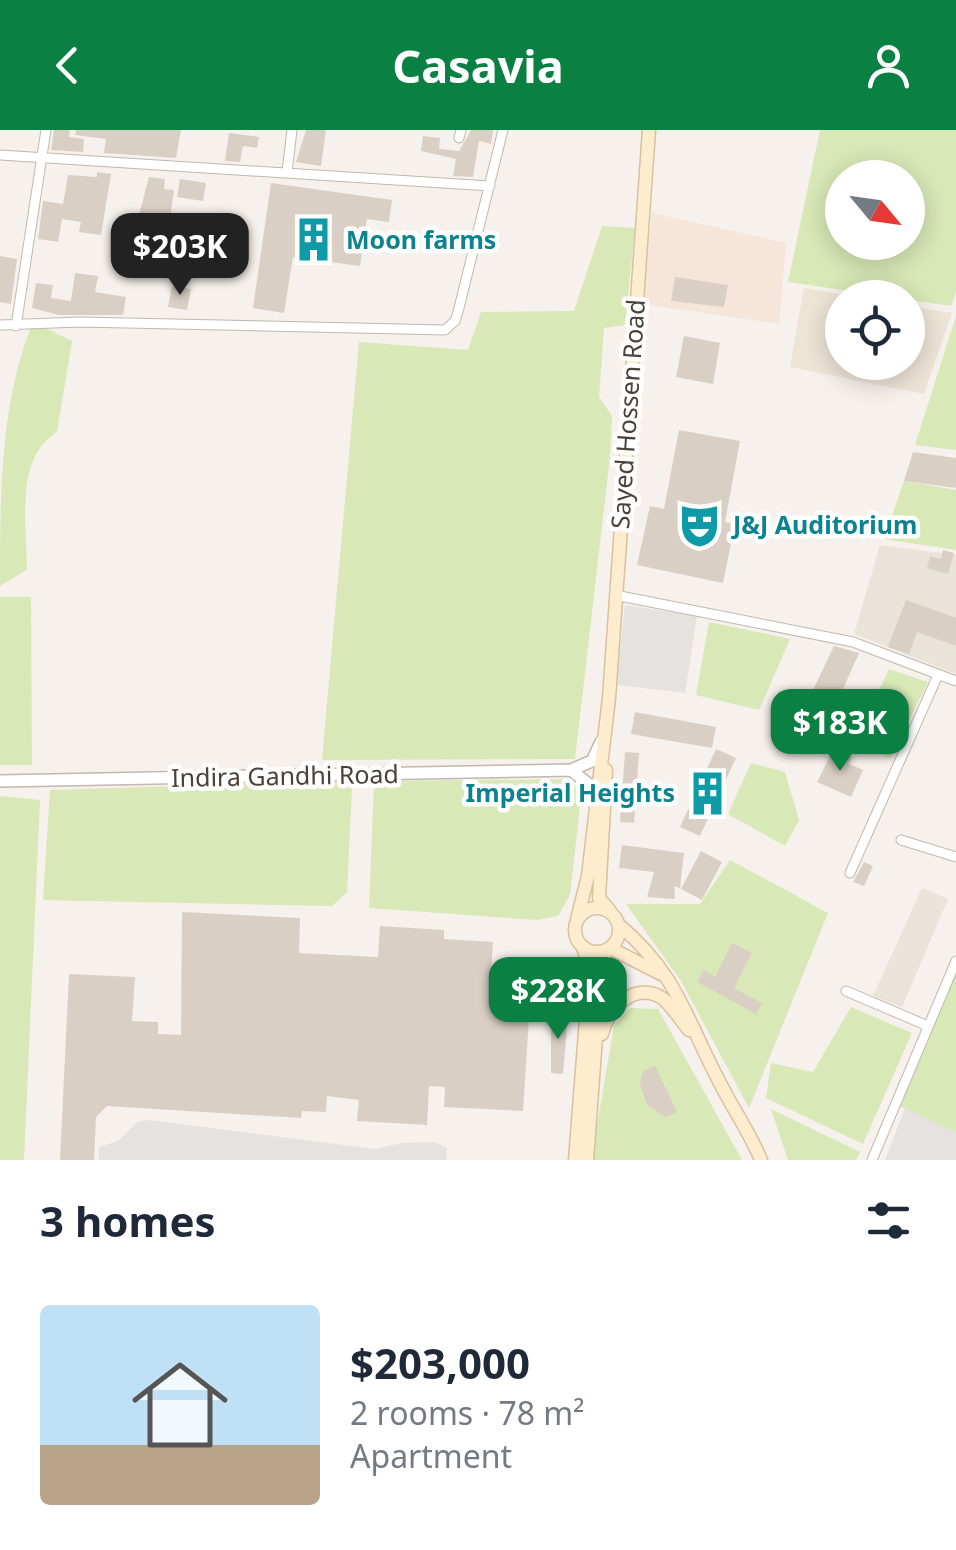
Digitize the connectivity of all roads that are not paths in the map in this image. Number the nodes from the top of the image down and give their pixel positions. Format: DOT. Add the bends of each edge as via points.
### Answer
graph roads {
  1 [pos="46,130"];
  2 [pos="292,130"];
  3 [pos="504,130"];
  4 [pos="649,130"];
  5 [pos="0,155"];
  6 [pos="41,158"];
  7 [pos="286,172"];
  8 [pos="490,186"];
  9 [pos="0,325"];
  10 [pos="16,326"];
  11 [pos="615,595"];
  12 [pos="938,675"];
  13 [pos="956,681"];
  14 [pos="608,706"];
  15 [pos="604,735"];
  16 [pos="571,770"];
  17 [pos="0,782"];
  18 [pos="594,800"];
  19 [pos="900,840"];
  20 [pos="956,858"];
  21 [pos="850,873"];
  22 [pos="610,912"];
  23 [pos="577,918"];
  24 [pos="619,926"];
  25 [pos="583,948"];
  26 [pos="608,949"];
  27 [pos="956,961"];
  28 [pos="671,981"];
  29 [pos="846,991"];
  30 [pos="928,1026"];
  31 [pos="704,1047"];
  32 [pos="595,1072"];
  33 [pos="761,1157"];
  34 [pos="576,1160"];
  35 [pos="587,1160"];
  36 [pos="872,1160"];
  1 -- 6 [label="street"];
  2 -- 7 [label="street"];
  3 -- 8 [label="street"];
  4 -- 11 [label="main road, Sayed Hossen Road"];
  5 -- 6 [label="street"];
  6 -- 7 [label="street"];
  6 -- 10 [label="street"];
  7 -- 8 [label="street"];
  8 -- 10 [label="street" via="458,312 445,330"];
  9 -- 10 [label="street"];
  11 -- 12 [label="street" via="853,642"];
  11 -- 14 [label="main road, Sayed Hossen Road"];
  12 -- 13 [label="street"];
  12 -- 21 [label="street"];
  14 -- 15 [label="main road, Sayed Hossen Road"];
  14 -- 22 [label="main road, Sayed Hossen Road" via="598,886"];
  15 -- 16 [label="street" via="592,761"];
  15 -- 18 [label="main road, Sayed Hossen Road"];
  16 -- 17 [label="street, Indira Gandhi Road"];
  16 -- 18 [label="street"];
  18 -- 23 [label="main road, Sayed Hossen Road"];
  19 -- 20 [label="street"];
  22 -- 23 [label="main road" via="596,907"];
  22 -- 24 [label="main road"];
  23 -- 25 [label="main road" via="575,936"];
  24 -- 26 [label="main road"];
  24 -- 28 [label="main road"];
  25 -- 26 [label="main road"];
  25 -- 34 [label="main road" via="590,968"];
  26 -- 28 [label="main road"];
  26 -- 32 [label="main road"];
  27 -- 30 [label="street"];
  28 -- 31 [label="main road"];
  29 -- 30 [label="street"];
  30 -- 36 [label="street"];
  31 -- 32 [label="main road" via="662,998 628,996 612,1008"];
  31 -- 33 [label="main road"];
  32 -- 35 [label="main road"];
}
